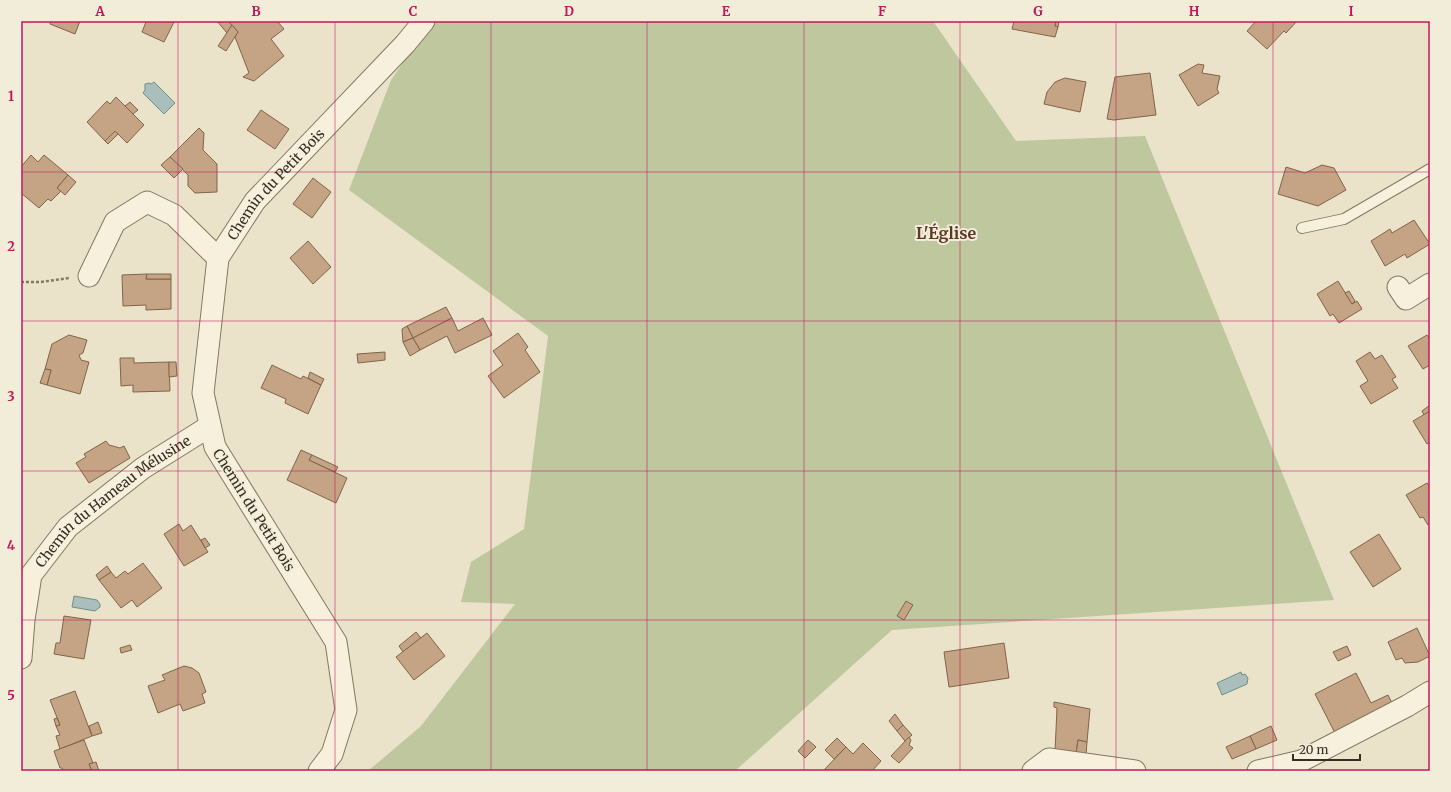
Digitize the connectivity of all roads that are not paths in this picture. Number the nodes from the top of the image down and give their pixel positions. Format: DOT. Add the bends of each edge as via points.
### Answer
graph roads {
  1 [pos="424,21"];
  2 [pos="1430,169"];
  3 [pos="1302,228"];
  4 [pos="218,258"];
  5 [pos="89,276"];
  6 [pos="1430,284"];
  7 [pos="1398,287"];
  8 [pos="210,426"];
  9 [pos="21,658"];
  10 [pos="1430,692"];
  11 [pos="319,771"];
  12 [pos="1033,771"];
  13 [pos="1134,771"];
  14 [pos="1258,771"];
  1 -- 4 [label="street, Chemin du Petit Bois" via="255,201"];
  2 -- 3 [label="lane" via="1344,219"];
  4 -- 5 [label="street" via="174,215 146,202 115,222"];
  4 -- 8 [label="street, Chemin du Petit Bois" via="203,393"];
  6 -- 7 [label="street" via="1406,299"];
  8 -- 9 [label="street, Chemin du Hameau Mélusine" via="143,468 68,527 30,575"];
  8 -- 11 [label="street, Chemin du Petit Bois" via="214,447 336,642 346,710 332,754"];
  10 -- 14 [label="street" via="1300,762"];
  12 -- 13 [label="street" via="1049,759"];
}
